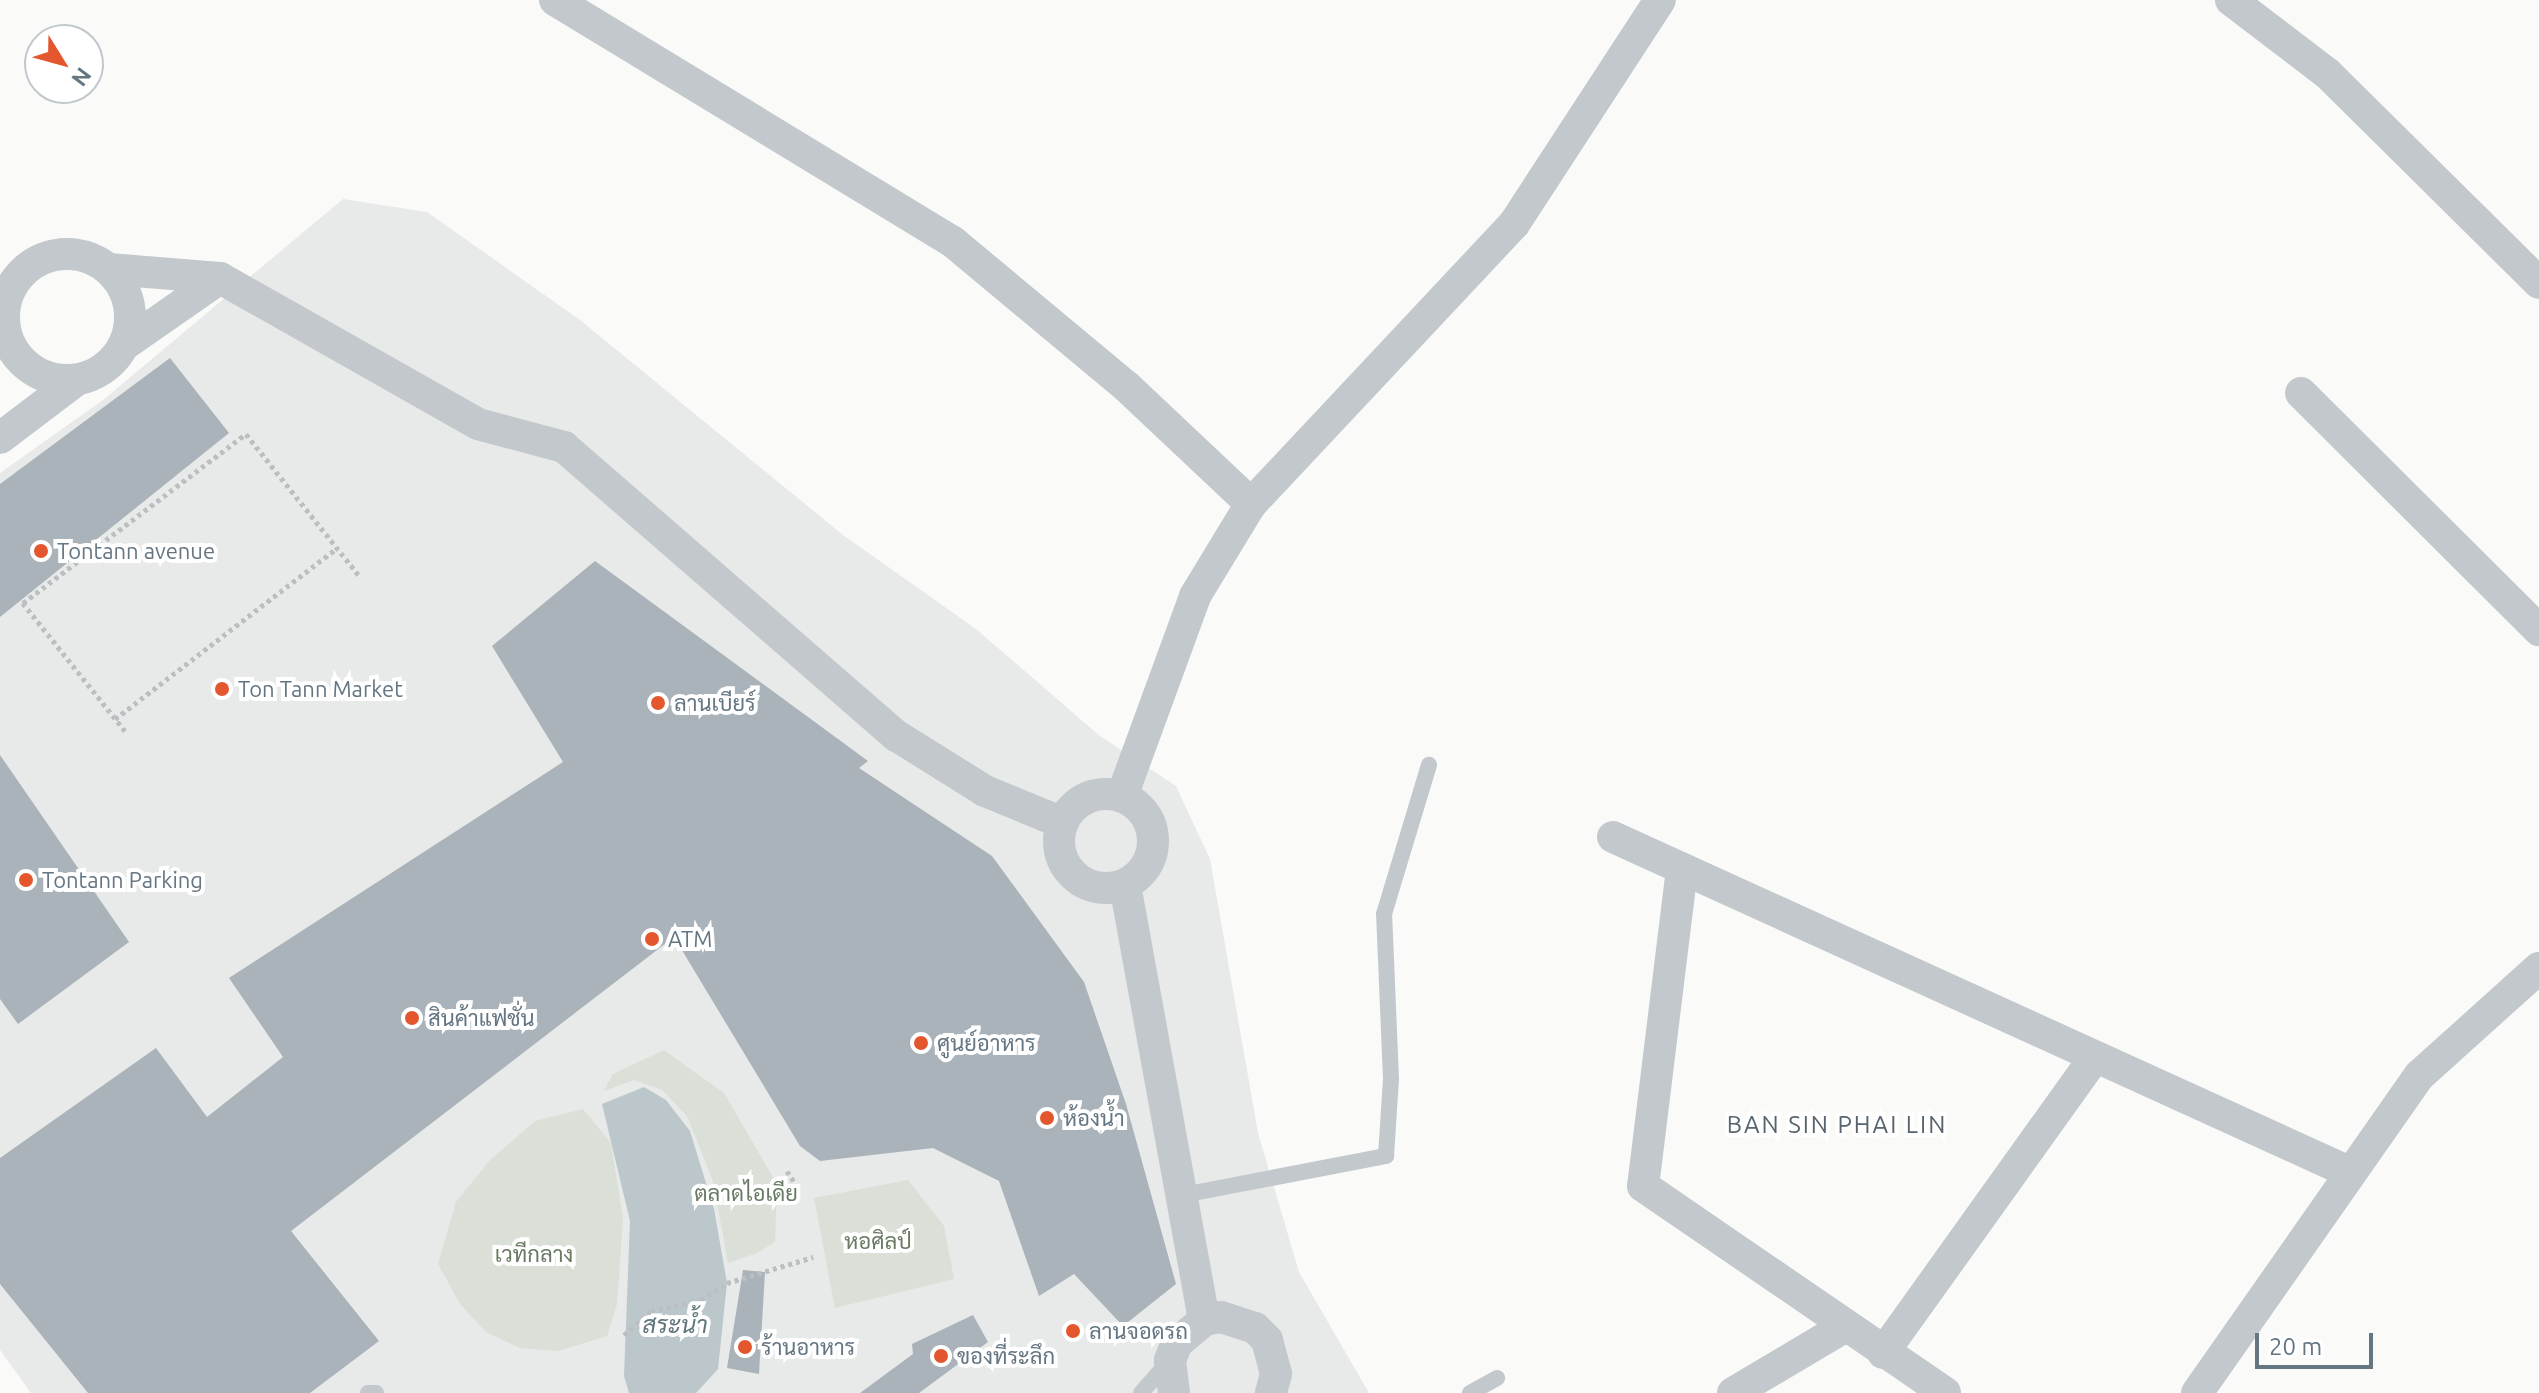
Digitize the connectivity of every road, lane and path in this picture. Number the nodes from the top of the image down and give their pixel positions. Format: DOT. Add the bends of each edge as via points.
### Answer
graph roads {
  1 [pos="555,0"];
  2 [pos="1660,0"];
  3 [pos="2231,0"];
  4 [pos="109,269"];
  5 [pos="220,278"];
  6 [pos="2539,283"];
  7 [pos="2,321"];
  8 [pos="124,345"];
  9 [pos="75,381"];
  10 [pos="2301,393"];
  11 [pos="0,438"];
  12 [pos="1251,504"];
  13 [pos="337,548"];
  14 [pos="361,578"];
  15 [pos="2539,630"];
  16 [pos="115,719"];
  17 [pos="125,731"];
  18 [pos="1429,765"];
  19 [pos="1122,796"];
  20 [pos="1063,823"];
  21 [pos="1613,837"];
  22 [pos="1682,869"];
  23 [pos="1125,885"];
  24 [pos="2539,968"];
  25 [pos="2095,1057"];
  26 [pos="787,1171"];
  27 [pos="2349,1172"];
  28 [pos="796,1185"];
  29 [pos="1183,1195"];
  30 [pos="813,1257"];
  31 [pos="1204,1320"];
  32 [pos="1846,1326"];
  33 [pos="624,1335"];
  34 [pos="1883,1353"];
  35 [pos="1170,1360"];
  36 [pos="1497,1378"];
  37 [pos="1141,1393"];
  38 [pos="1174,1393"];
  39 [pos="1271,1393"];
  40 [pos="1470,1393"];
  41 [pos="1733,1393"];
  42 [pos="1945,1393"];
  43 [pos="2197,1393"];
  1 -- 12 [label="street" via="953,242 1126,386"];
  2 -- 12 [label="street" via="1514,224"];
  3 -- 6 [label="street" via="2328,74"];
  4 -- 5 [label="street"];
  4 -- 7 [label="street" via="71,254 31,265 11,290"];
  4 -- 8 [label="street" via="130,305"];
  5 -- 8 [label="street"];
  5 -- 20 [label="street" via="478,424 564,447 897,736 985,791"];
  7 -- 9 [label="street" via="19,359 54,380"];
  8 -- 9 [label="street" via="95,375"];
  9 -- 11 [label="street"];
  10 -- 15 [label="street"];
  12 -- 19 [label="street" via="1195,596"];
  13 -- 14 [label="path"];
  13 -- 16 [label="path"];
  13 -- 16 [label="path" via="246,434 23,603"];
  16 -- 17 [label="path"];
  18 -- 29 [label="lane" via="1384,914 1391,1079 1386,1156"];
  19 -- 20 [label="street" via="1081,801"];
  19 -- 23 [label="street" via="1145,812 1153,839 1146,866"];
  20 -- 23 [label="street" via="1059,850 1073,875 1097,888"];
  21 -- 22 [label="street"];
  22 -- 25 [label="street"];
  22 -- 32 [label="street" via="1643,1186"];
  23 -- 29 [label="street"];
  24 -- 27 [label="street" via="2420,1075"];
  25 -- 27 [label="street"];
  25 -- 34 [label="street"];
  26 -- 28 [label="path"];
  27 -- 43 [label="street"];
  29 -- 31 [label="street"];
  30 -- 33 [label="path" via="727,1283 701,1300 651,1311"];
  31 -- 35 [label="street" via="1189,1330"];
  31 -- 39 [label="street" via="1239,1320 1267,1340 1276,1374"];
  32 -- 34 [label="street"];
  32 -- 41 [label="street"];
  34 -- 42 [label="street"];
  35 -- 37 [label="lane"];
  35 -- 38 [label="street"];
  36 -- 40 [label="lane"];
}
